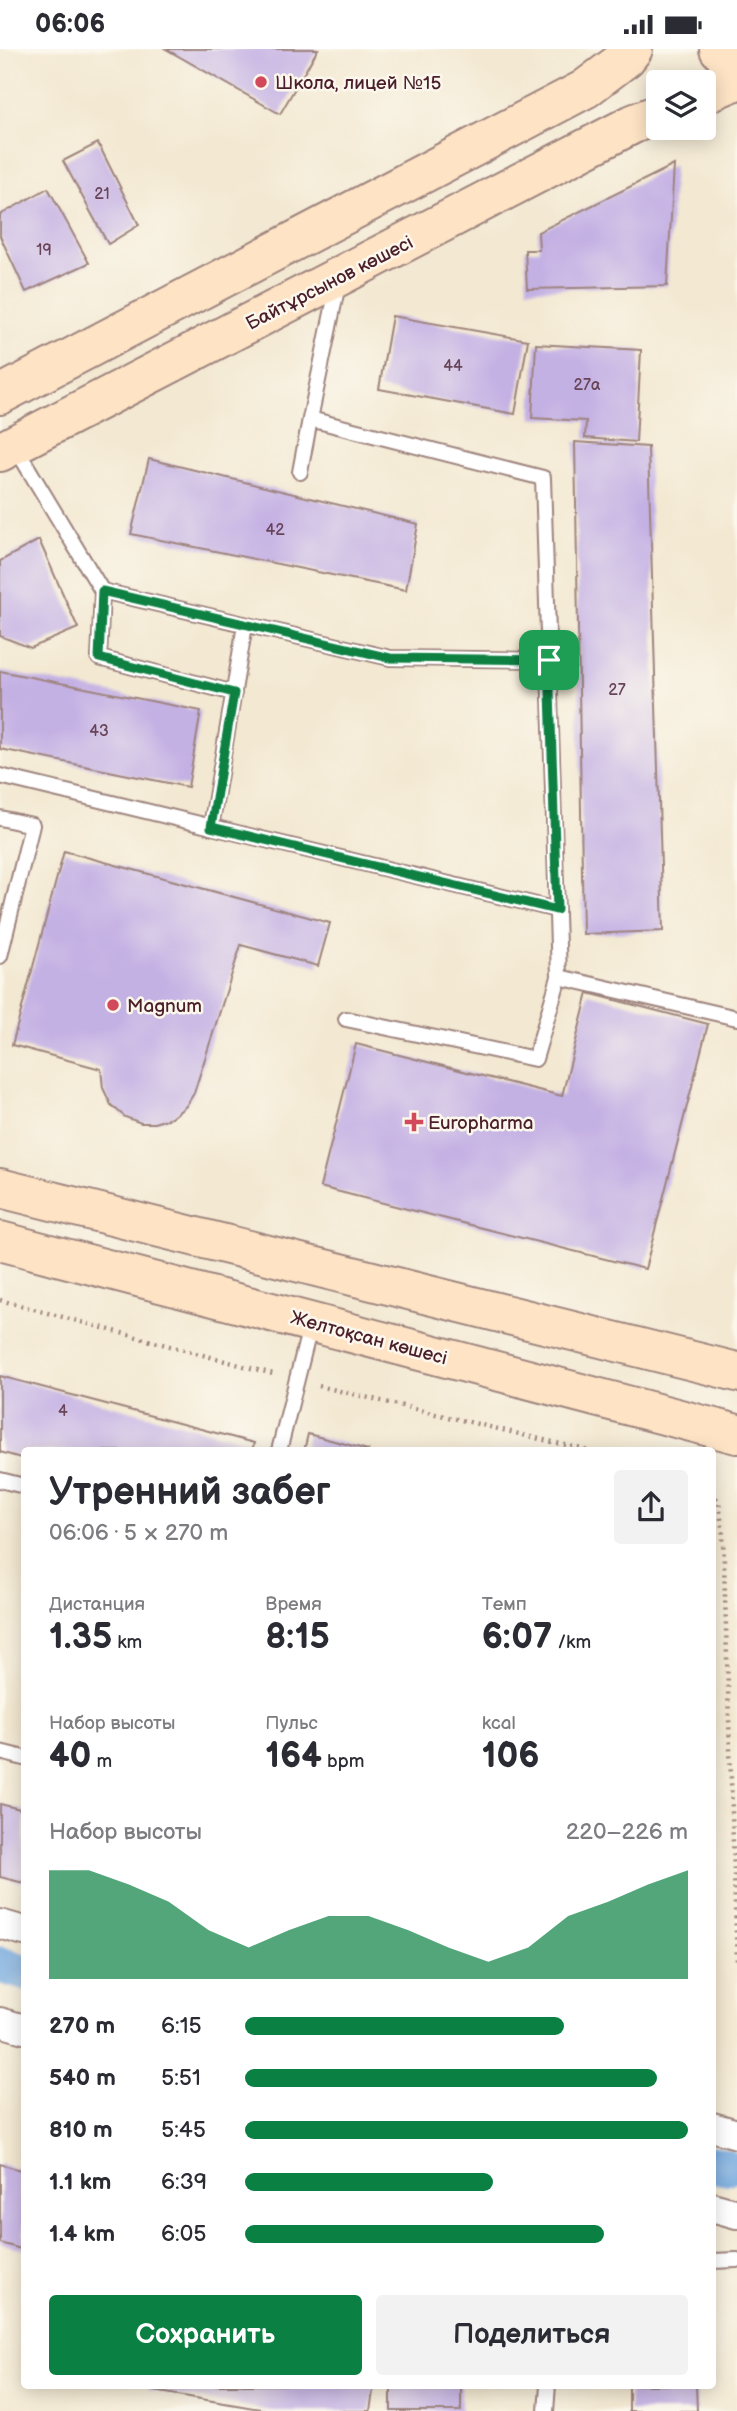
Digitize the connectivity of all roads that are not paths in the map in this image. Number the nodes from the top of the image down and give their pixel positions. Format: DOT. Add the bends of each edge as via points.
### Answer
graph roads {
  1 [pos="633,49"];
  2 [pos="719,49"];
  3 [pos="737,68"];
  4 [pos="737,80"];
  5 [pos="716,89"];
  6 [pos="646,119"];
  7 [pos="339,277"];
  8 [pos="0,394"];
  9 [pos="310,419"];
  10 [pos="7,449"];
  11 [pos="300,472"];
  12 [pos="102,591"];
  13 [pos="246,625"];
  14 [pos="549,660"];
  15 [pos="234,693"];
  16 [pos="0,776"];
  17 [pos="0,818"];
  18 [pos="211,827"];
  19 [pos="557,910"];
  20 [pos="0,956"];
  21 [pos="559,977"];
  22 [pos="737,1018"];
  23 [pos="346,1019"];
  24 [pos="0,1188"];
  25 [pos="0,1241"];
  26 [pos="311,1322"];
  27 [pos="737,1372"];
  28 [pos="737,1434"];
  29 [pos="280,1447"];
  30 [pos="0,1480"];
  31 [pos="21,1485"];
  32 [pos="0,1752"];
  33 [pos="21,1757"];
  34 [pos="0,1924"];
  35 [pos="21,1930"];
  36 [pos="0,2022"];
  37 [pos="21,2028"];
  38 [pos="716,2128"];
  39 [pos="737,2134"];
  40 [pos="716,2208"];
  41 [pos="737,2214"];
  42 [pos="737,2260"];
  43 [pos="716,2261"];
  44 [pos="548,2389"];
  45 [pos="546,2411"];
  1 -- 8 [label="main road" via="586,89"];
  2 -- 3 [label="main road"];
  4 -- 5 [label="main road"];
  6 -- 7 [label="main road, Байтұрсынов көшесі"];
  7 -- 9 [label="lane"];
  7 -- 10 [label="main road, Байтұрсынов көшесі"];
  9 -- 11 [label="lane"];
  9 -- 14 [label="lane" via="543,478"];
  10 -- 12 [label="lane"];
  12 -- 13 [label="lane"];
  12 -- 15 [label="lane" via="99,658"];
  13 -- 14 [label="lane" via="390,658"];
  13 -- 15 [label="lane"];
  14 -- 19 [label="lane"];
  15 -- 18 [label="lane"];
  16 -- 18 [label="lane"];
  17 -- 20 [label="lane" via="32,825"];
  18 -- 19 [label="lane"];
  19 -- 21 [label="lane"];
  21 -- 22 [label="lane"];
  21 -- 23 [label="lane" via="534,1059"];
  24 -- 27 [label="main road"];
  25 -- 26 [label="main road, Желтоқсан көшесі"];
  26 -- 28 [label="main road, Желтоқсан көшесі"];
  26 -- 29 [label="lane"];
  30 -- 31 [label="lane"];
  32 -- 33 [label="lane"];
  34 -- 35 [label="street"];
  36 -- 37 [label="street"];
  38 -- 39 [label="street"];
  40 -- 41 [label="street"];
  42 -- 43 [label="lane"];
  44 -- 45 [label="lane"];
}
